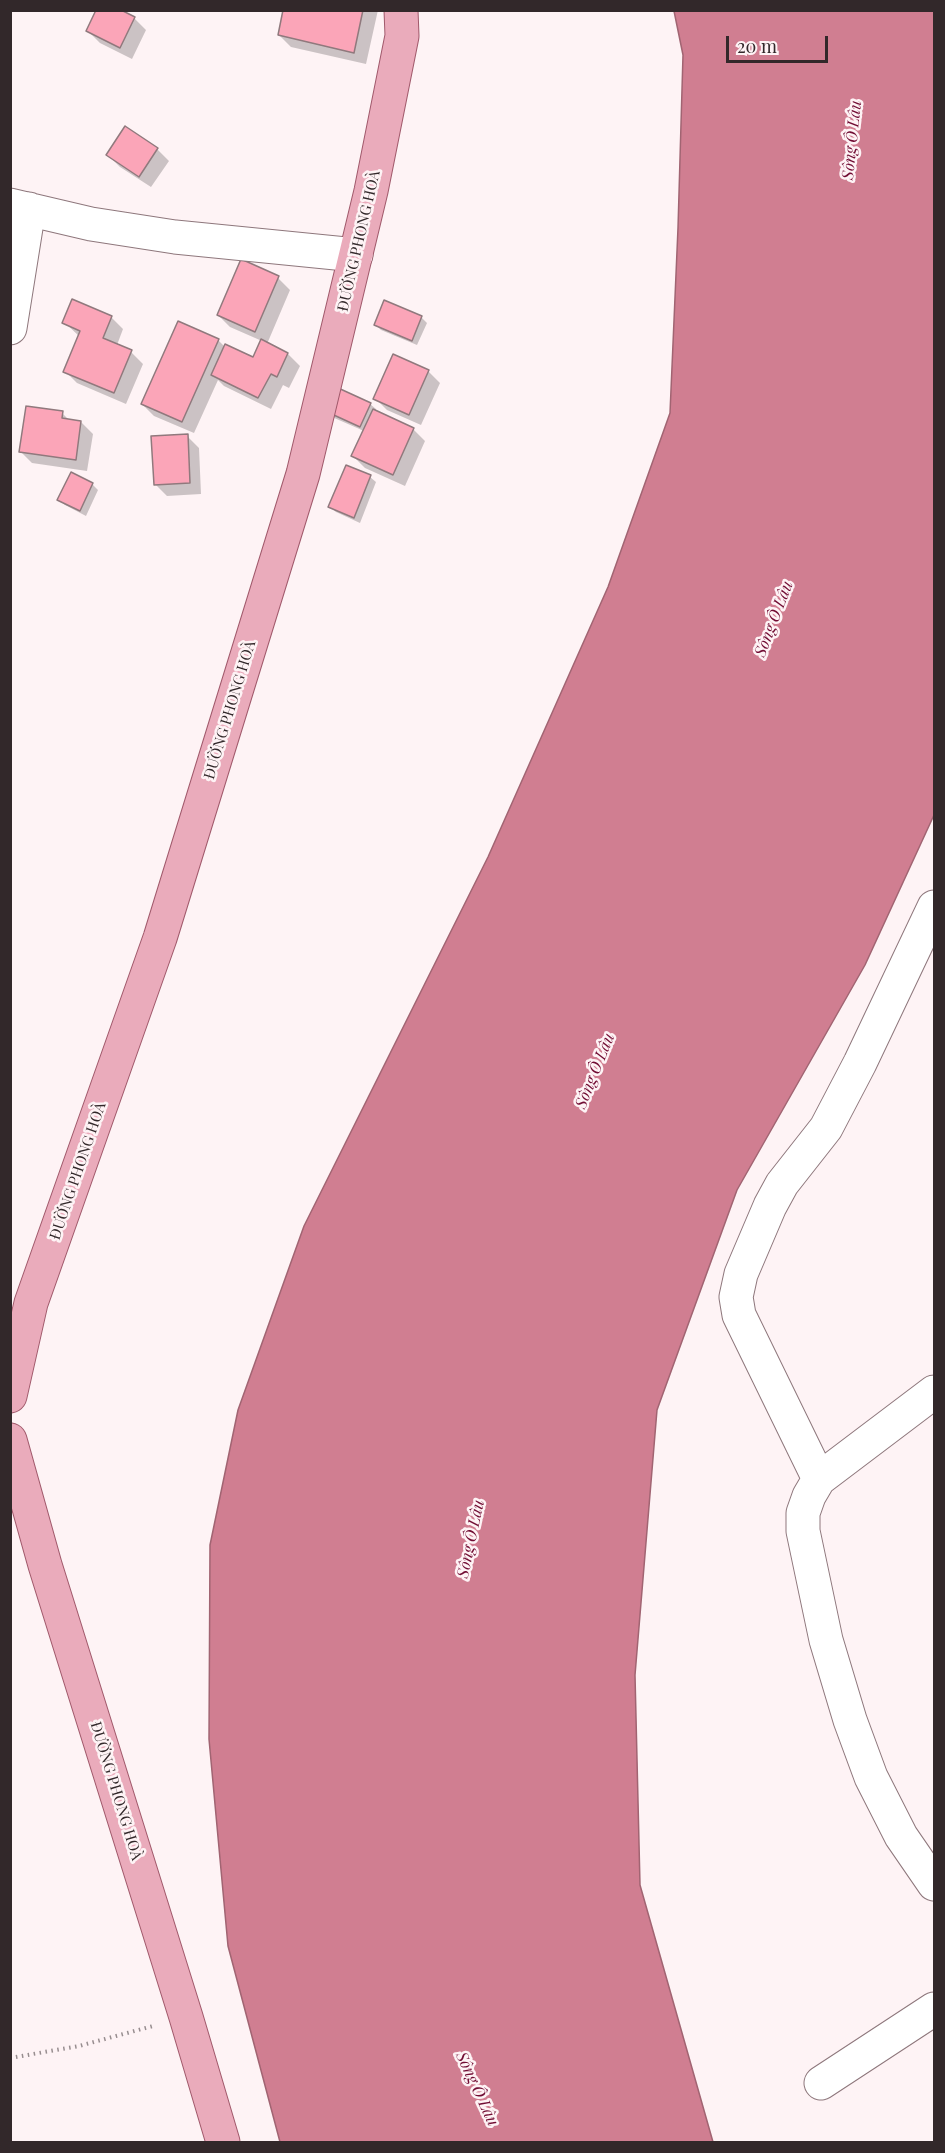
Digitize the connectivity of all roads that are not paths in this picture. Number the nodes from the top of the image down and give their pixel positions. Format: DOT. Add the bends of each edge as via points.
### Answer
graph roads {
  1 [pos="400,10"];
  2 [pos="20,207"];
  3 [pos="356,255"];
  4 [pos="10,328"];
  5 [pos="934,907"];
  6 [pos="934,1392"];
  7 [pos="10,1396"];
  8 [pos="10,1440"];
  9 [pos="819,1479"];
  10 [pos="934,1884"];
  11 [pos="934,2009"];
  12 [pos="821,2083"];
  13 [pos="223,2142"];
  1 -- 3 [label="main road, ĐƯỜNG PHONG HOÀ" via="402,36"];
  2 -- 3 [label="street" via="91,224 175,237"];
  2 -- 4 [label="street"];
  3 -- 7 [label="main road, ĐƯỜNG PHONG HOÀ" via="303,474 160,938 31,1303"];
  5 -- 9 [label="street" via="826,1128 782,1184 770,1206 741,1274 736,1297 739,1315"];
  6 -- 9 [label="street"];
  8 -- 13 [label="main road, ĐƯỜNG PHONG HOÀ"];
  9 -- 10 [label="street" via="803,1513 803,1531 826,1640 871,1777 901,1836"];
  11 -- 12 [label="street"];
}
